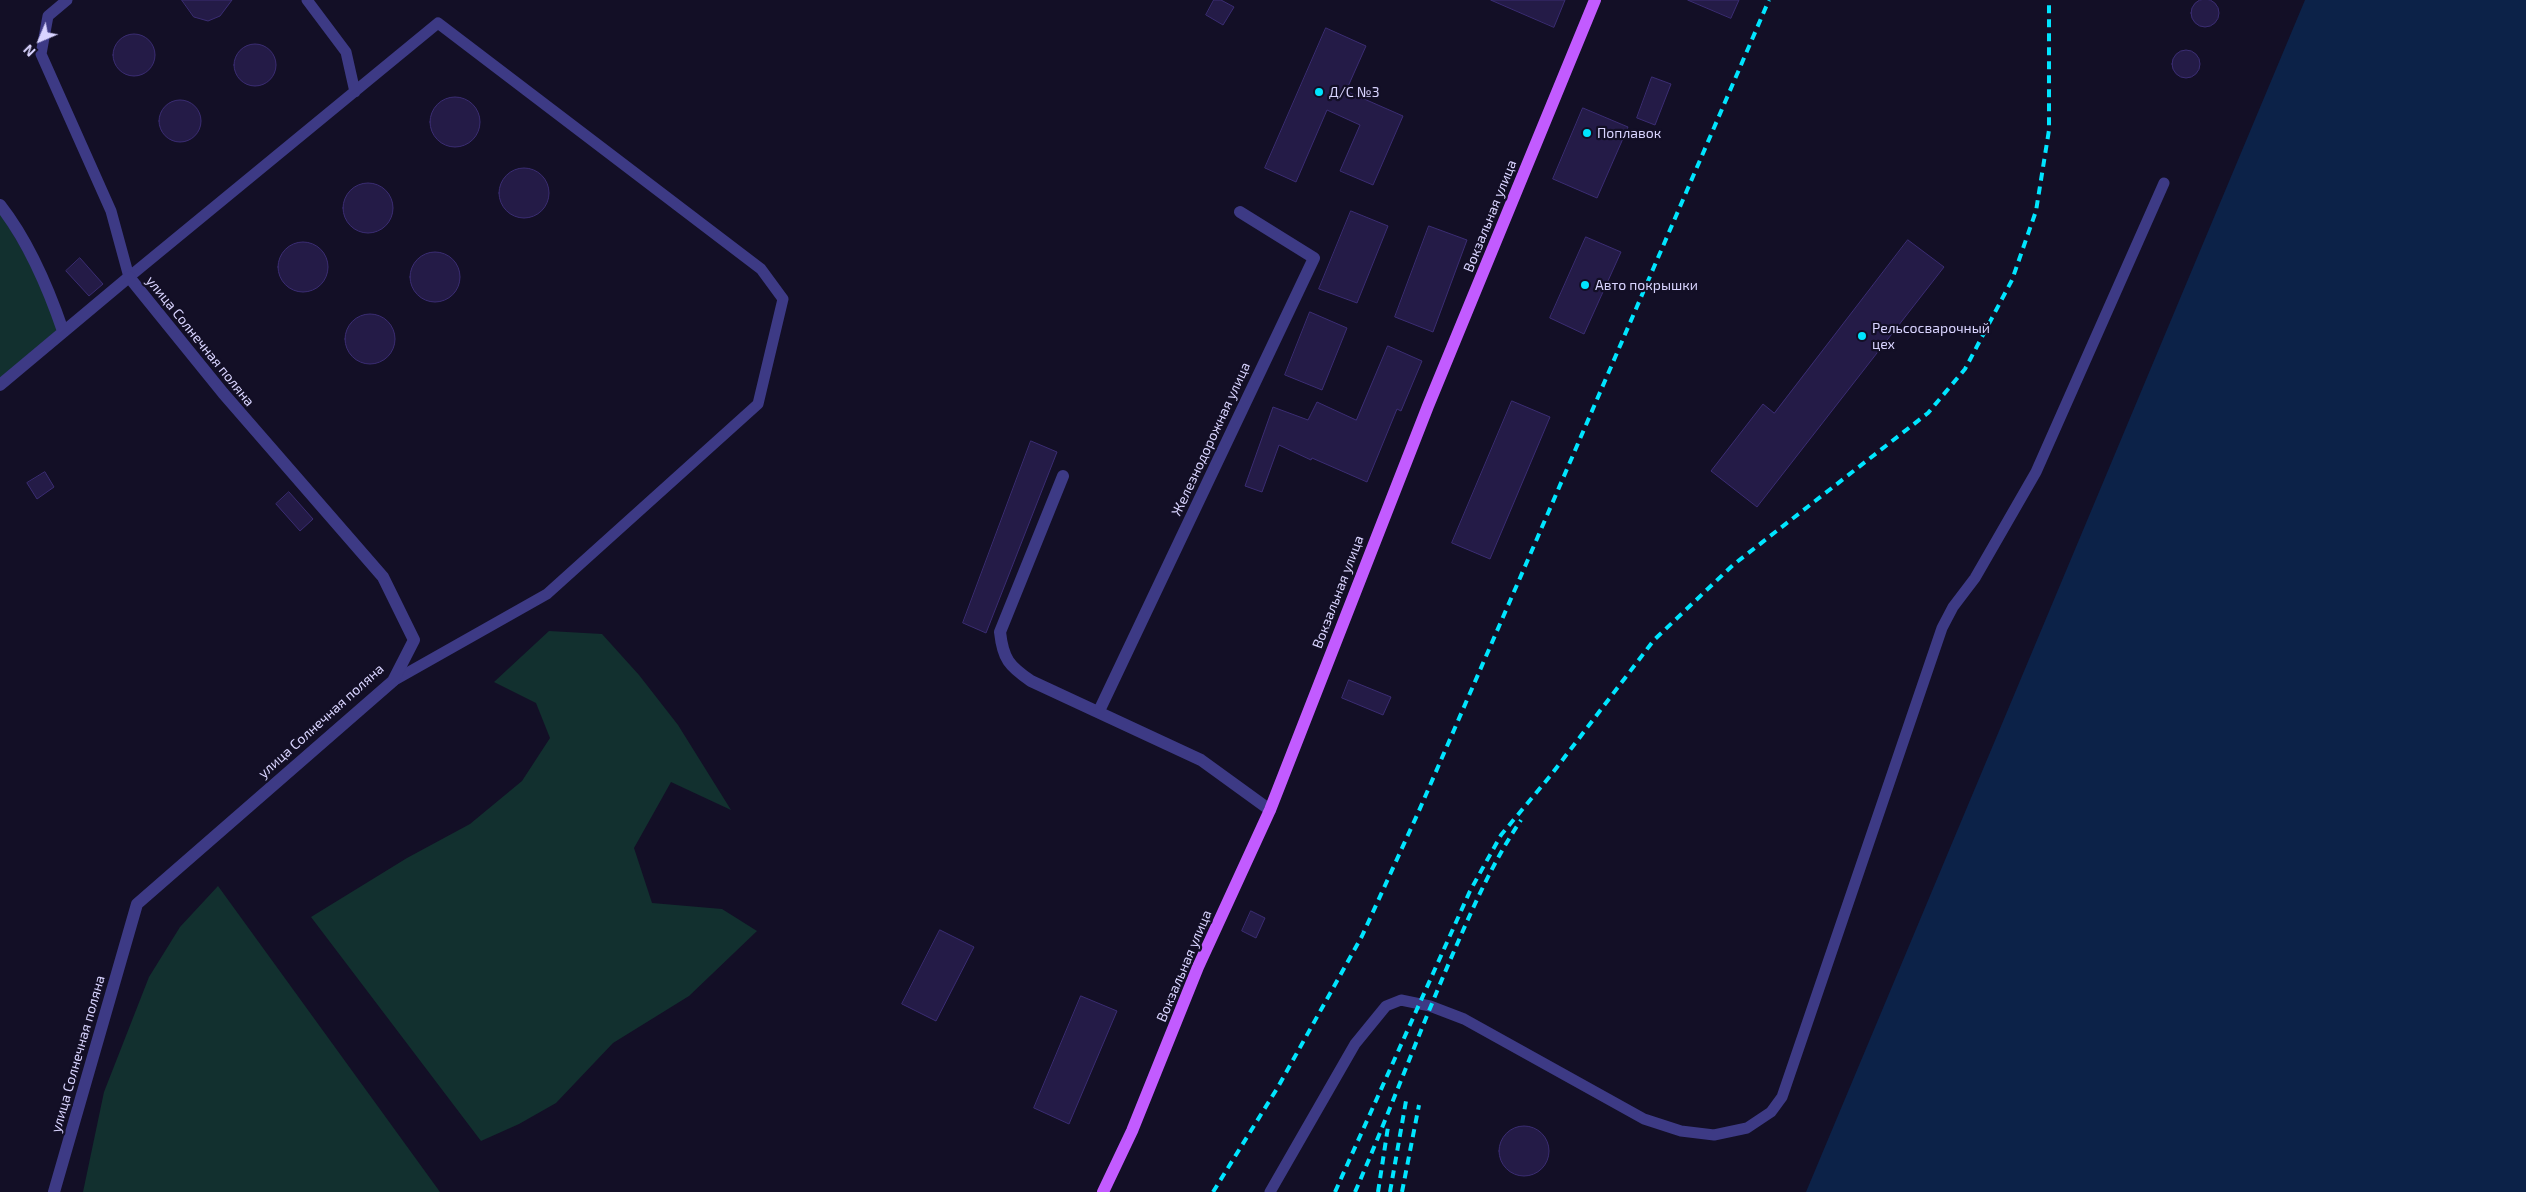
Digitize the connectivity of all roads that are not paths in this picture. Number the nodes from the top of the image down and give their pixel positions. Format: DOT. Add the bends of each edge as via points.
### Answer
graph roads {
  1 [pos="67,0"];
  2 [pos="307,0"];
  3 [pos="1593,1"];
  4 [pos="355,92"];
  5 [pos="2164,182"];
  6 [pos="0,205"];
  7 [pos="1240,212"];
  8 [pos="129,277"];
  9 [pos="63,331"];
  10 [pos="0,385"];
  11 [pos="1063,476"];
  12 [pos="392,681"];
  13 [pos="1099,712"];
  14 [pos="1270,810"];
  15 [pos="54,1192"];
  16 [pos="1103,1192"];
  17 [pos="1270,1192"];
  1 -- 8 [label="lane" via="48,16 41,54 111,211"];
  2 -- 4 [label="lane" via="346,52"];
  3 -- 14 [label="main road, Вокзальная улица" via="1428,406"];
  4 -- 8 [label="lane"];
  4 -- 12 [label="lane" via="438,23 761,269 783,299 758,404 547,594"];
  5 -- 17 [label="lane" via="2036,472 1942,628 1782,1097 1771,1112 1747,1128 1714,1135 1681,1131 1644,1119 1464,1019 1430,1006 1401,1000 1386,1006 1355,1044"];
  6 -- 9 [label="street" via="46,283"];
  7 -- 13 [label="street, Железнодорожная улица" via="1314,258"];
  8 -- 9 [label="street"];
  8 -- 12 [label="street, улица Солнечная поляна" via="223,393 384,577 414,640"];
  9 -- 10 [label="street"];
  11 -- 13 [label="street" via="1000,632 1002,651 1012,669 1031,681"];
  12 -- 15 [label="street, улица Солнечная поляна" via="137,904"];
  13 -- 14 [label="street" via="1201,760"];
  14 -- 16 [label="main road, Вокзальная улица" via="1198,967 1132,1131"];
}
